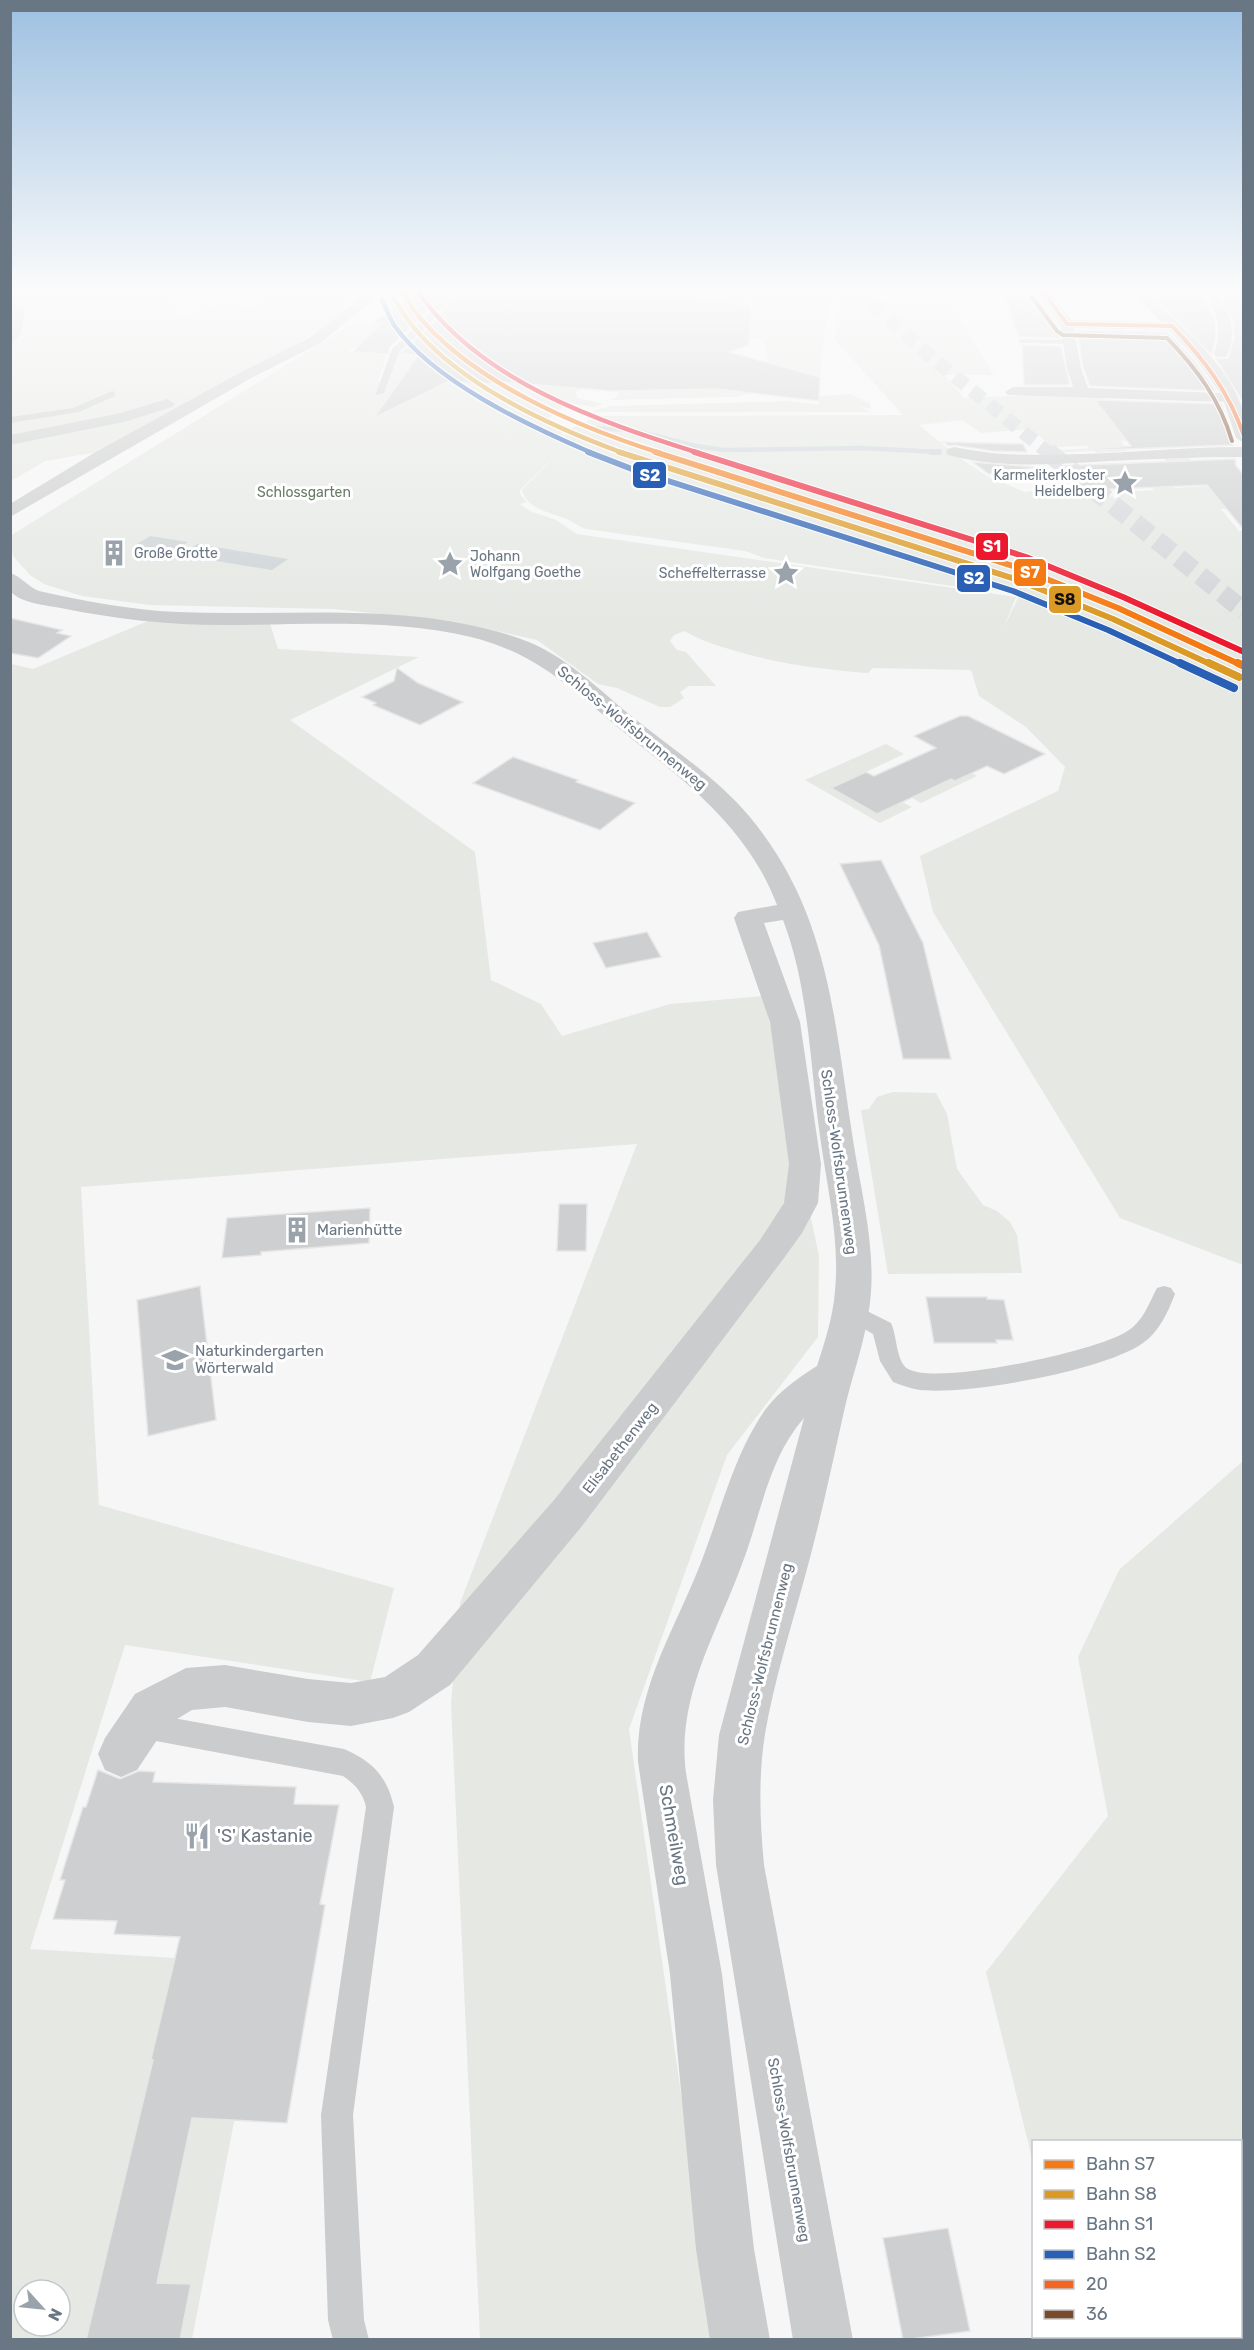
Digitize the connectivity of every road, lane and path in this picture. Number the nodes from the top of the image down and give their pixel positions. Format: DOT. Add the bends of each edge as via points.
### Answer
graph roads {
  1 [pos="1224,398"];
  2 [pos="104,399"];
  3 [pos="179,399"];
  4 [pos="206,399"];
  5 [pos="10,420"];
  6 [pos="1243,430"];
  7 [pos="10,440"];
  8 [pos="957,451"];
  9 [pos="1244,452"];
  10 [pos="10,512"];
  11 [pos="10,579"];
  12 [pos="794,910"];
  13 [pos="1164,1294"];
  14 [pos="851,1311"];
  15 [pos="834,1375"];
  16 [pos="129,1739"];
  17 [pos="351,2340"];
  18 [pos="740,2340"];
  19 [pos="823,2340"];
  1 -- 6 [label="street"];
  2 -- 5 [label="lane" via="78,410"];
  3 -- 7 [label="street" via="141,413"];
  4 -- 10 [label="street"];
  8 -- 9 [label="street" via="1001,459 1042,460"];
  11 -- 12 [label="street, Schloss-Wolfsbrunnenweg" via="21,591 33,596 158,616 389,621 454,629 523,646 562,670 714,795 763,852"];
  12 -- 14 [label="street, Schloss-Wolfsbrunnenweg" via="815,983 846,1204 852,1264"];
  12 -- 16 [label="street, Elisabethenweg" via="748,918 786,1030 805,1164 801,1203 772,1249 568,1513 434,1670 395,1698 358,1705 324,1704 243,1688 199,1685 164,1699"];
  13 -- 14 [label="lane" via="1146,1329 1111,1350 1001,1376 921,1383 900,1375 883,1329"];
  14 -- 15 [label="street, Schloss-Wolfsbrunnenweg"];
  15 -- 18 [label="street, Schmeilweg" via="796,1401 766,1441 754,1466 707,1601 677,1671 664,1711 661,1736 660,1759 706,2043 725,2243"];
  15 -- 19 [label="street, Schloss-Wolfsbrunnenweg" via="747,1712 736,1804 740,1865"];
  16 -- 17 [label="lane" via="344,1763 359,1770 376,1791 380,1807 337,2115 346,2320"];
}
